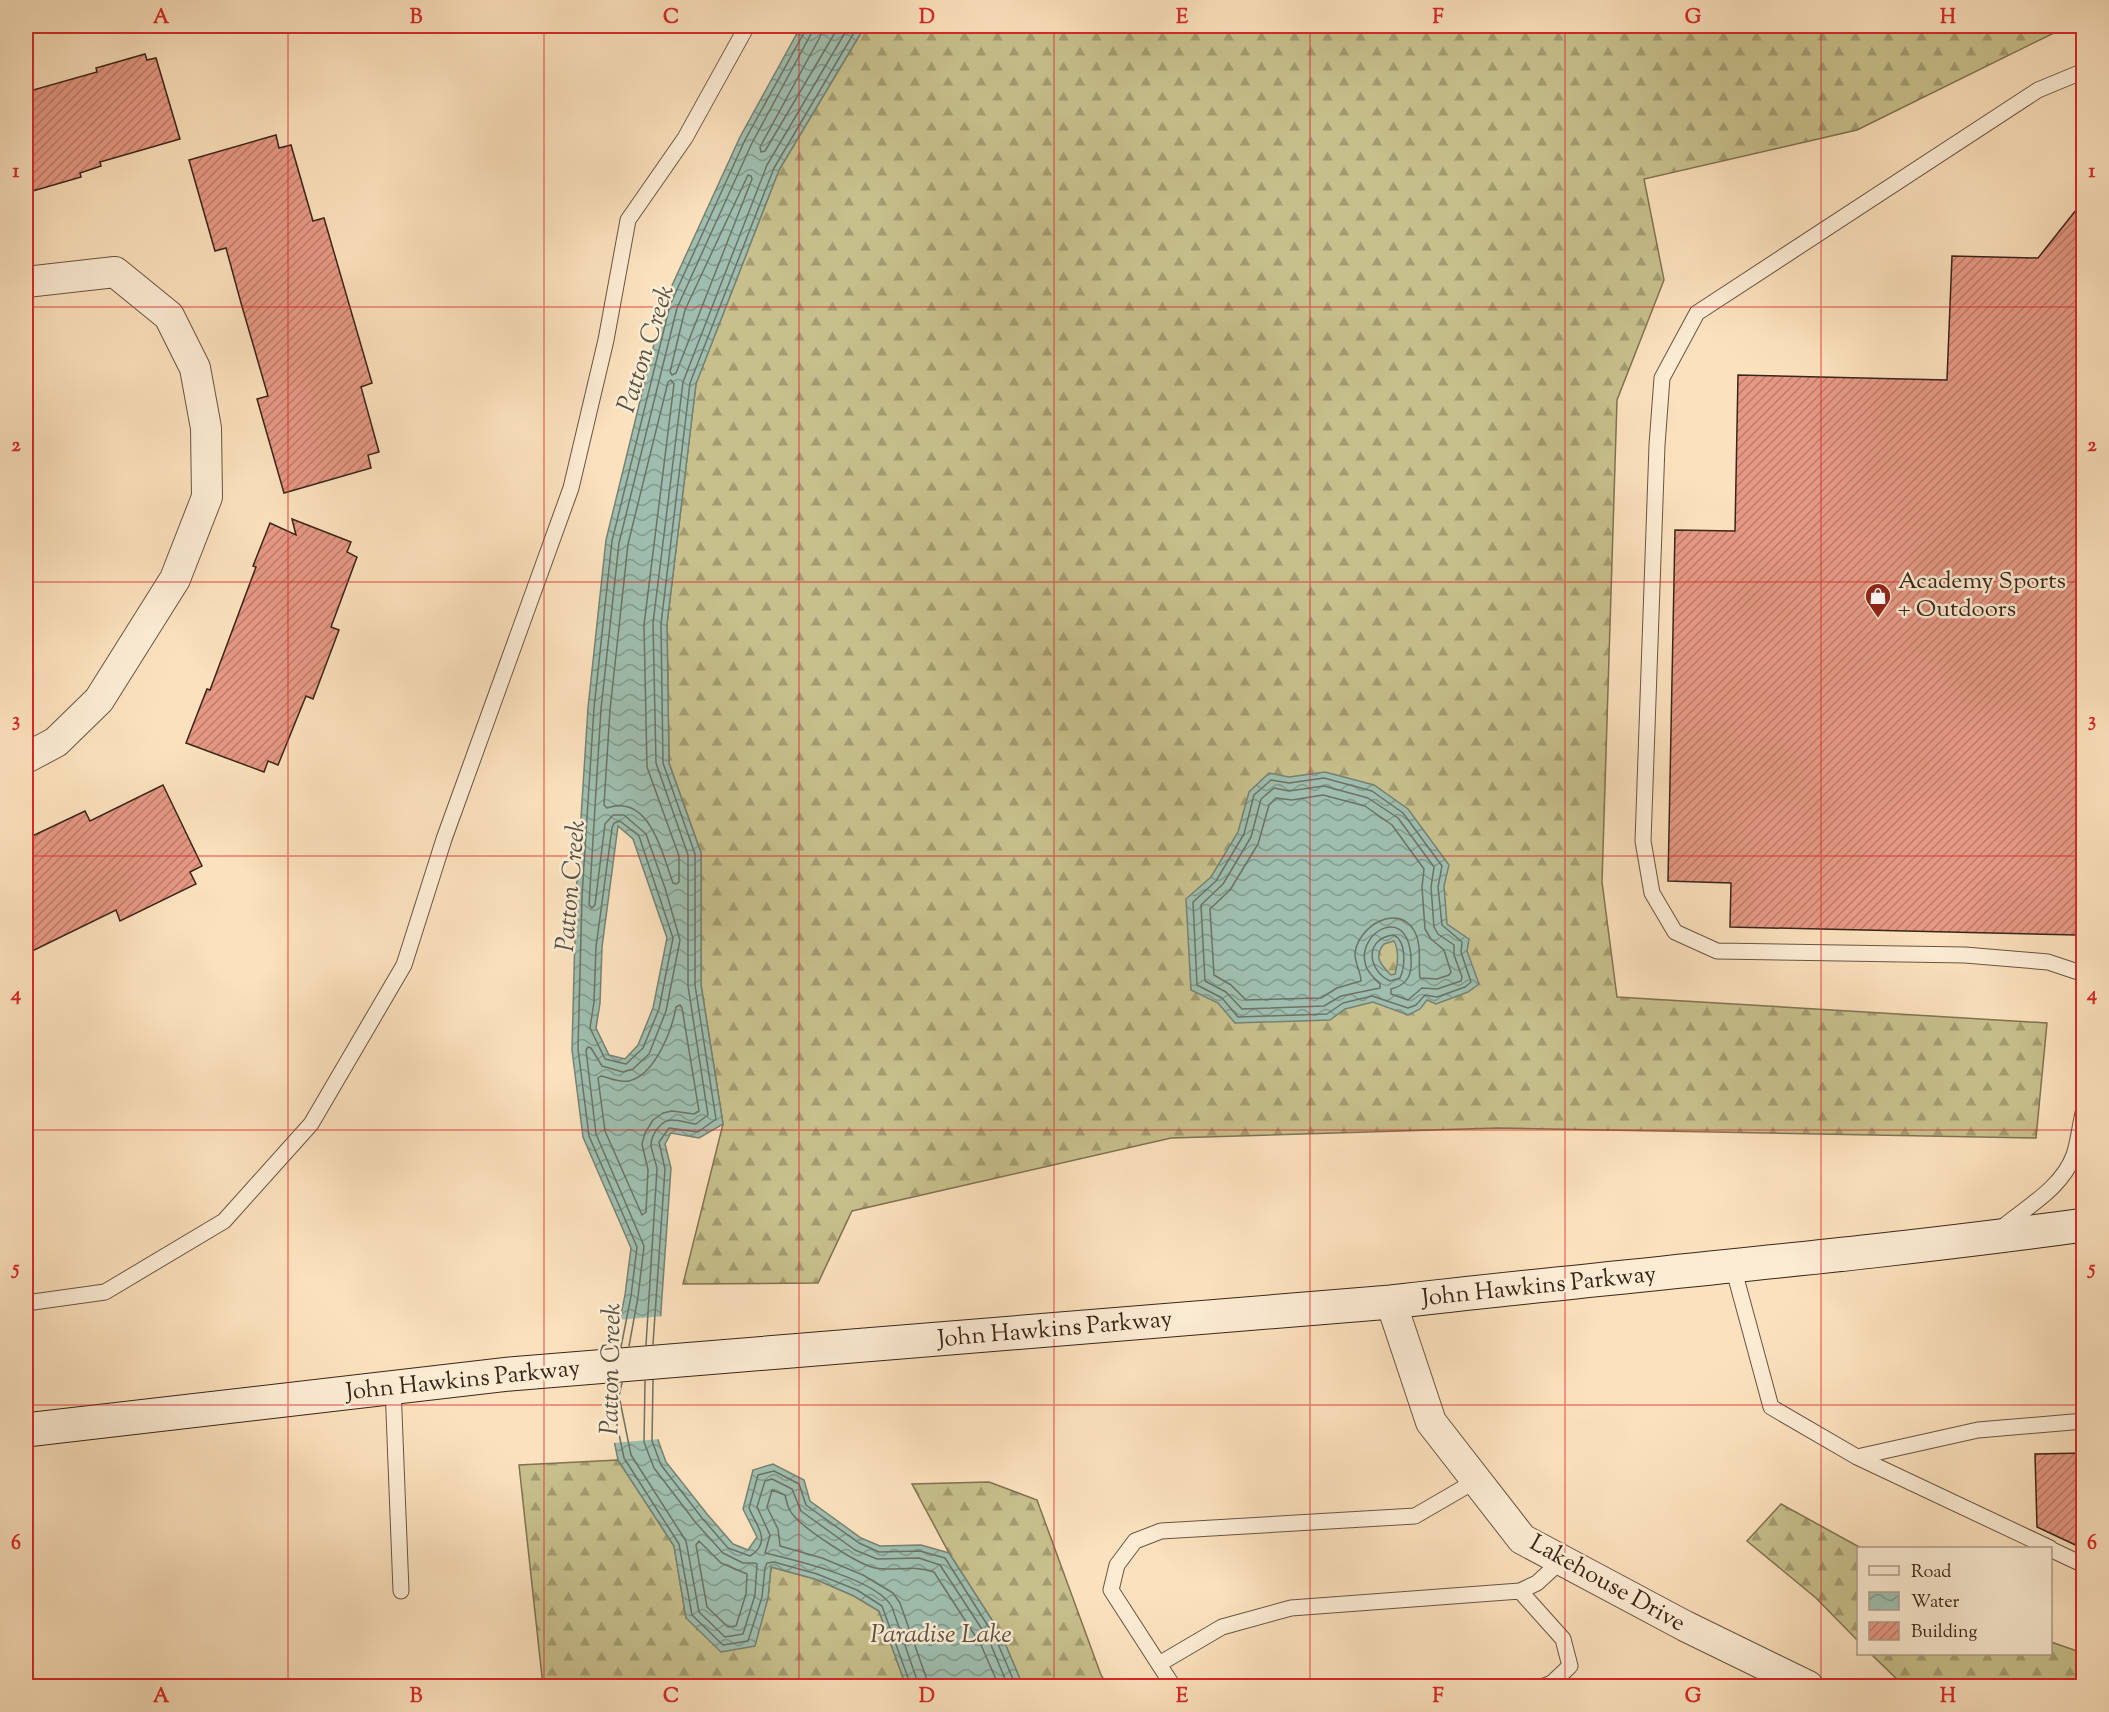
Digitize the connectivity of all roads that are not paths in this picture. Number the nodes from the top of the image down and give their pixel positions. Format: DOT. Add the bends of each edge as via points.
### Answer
graph roads {
  1 [pos="747,26"];
  2 [pos="2084,71"];
  3 [pos="26,282"];
  4 [pos="26,758"];
  5 [pos="2084,975"];
  6 [pos="2084,1109"];
  7 [pos="2084,1225"];
  8 [pos="1990,1238"];
  9 [pos="1733,1267"];
  10 [pos="1391,1302"];
  11 [pos="26,1303"];
  12 [pos="393,1387"];
  13 [pos="2084,1421"];
  14 [pos="26,1430"];
  15 [pos="1857,1457"];
  16 [pos="1477,1480"];
  17 [pos="2046,1547"];
  18 [pos="2052,1550"];
  19 [pos="1562,1560"];
  20 [pos="2084,1564"];
  21 [pos="401,1590"];
  22 [pos="1520,1591"];
  23 [pos="1159,1664"];
  24 [pos="1173,1686"];
  25 [pos="1544,1686"];
  26 [pos="1809,1686"];
  1 -- 11 [label="lane" via="685,138 628,219 606,340 572,488 444,839 404,965 310,1124 224,1221 105,1292"];
  2 -- 5 [label="lane" via="2038,90 1697,313 1662,378 1643,841 1652,893 1675,932 1717,951 1965,955 2048,962"];
  3 -- 4 [label="street" via="115,272 169,316 195,368 206,428 207,497 175,579 99,700 56,742"];
  6 -- 8 [label="lane" via="2073,1158 2064,1172 2043,1196"];
  7 -- 8 [label="main road, John Hawkins Parkway"];
  8 -- 9 [label="main road, John Hawkins Parkway"];
  9 -- 10 [label="main road, John Hawkins Parkway"];
  9 -- 15 [label="lane" via="1771,1407"];
  10 -- 12 [label="main road, John Hawkins Parkway" via="510,1374"];
  10 -- 16 [label="street, Lakehouse Drive" via="1431,1422"];
  12 -- 14 [label="main road, John Hawkins Parkway"];
  12 -- 21 [label="lane"];
  13 -- 15 [label="lane" via="1978,1430"];
  15 -- 17 [label="lane"];
  16 -- 19 [label="street, Lakehouse Drive" via="1522,1539"];
  16 -- 23 [label="lane" via="1415,1516 1161,1531 1135,1541 1117,1565 1111,1590"];
  18 -- 20 [label="lane"];
  19 -- 22 [label="lane" via="1537,1583"];
  19 -- 26 [label="street, Lakehouse Drive"];
  22 -- 23 [label="lane" via="1291,1608 1222,1627"];
  22 -- 25 [label="lane" via="1563,1639 1570,1666"];
  23 -- 24 [label="lane"];
}
